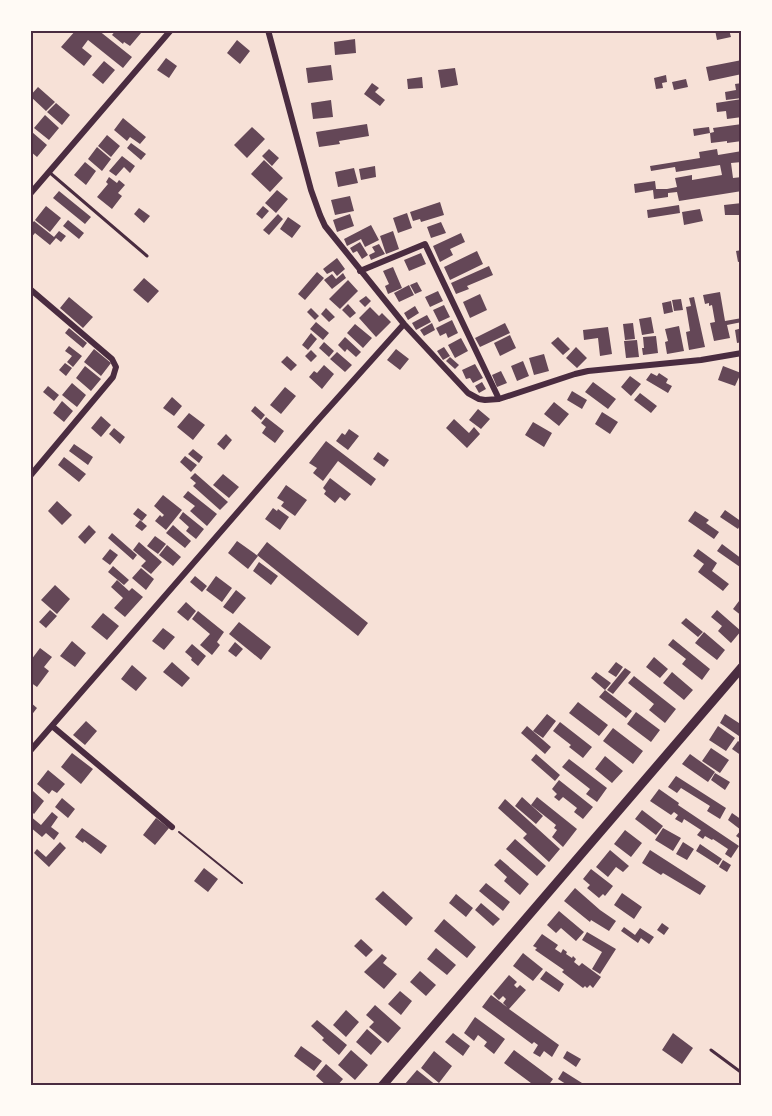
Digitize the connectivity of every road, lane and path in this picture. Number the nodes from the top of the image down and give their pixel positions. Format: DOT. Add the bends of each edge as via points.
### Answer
graph roads {
  1 [pos="158,30"];
  2 [pos="171,30"];
  3 [pos="268,30"];
  4 [pos="165,36"];
  5 [pos="49,172"];
  6 [pos="30,194"];
  7 [pos="147,256"];
  8 [pos="360,271"];
  9 [pos="30,289"];
  10 [pos="404,324"];
  11 [pos="742,353"];
  12 [pos="499,399"];
  13 [pos="30,476"];
  14 [pos="742,667"];
  15 [pos="52,726"];
  16 [pos="30,751"];
  17 [pos="172,827"];
  18 [pos="242,883"];
  19 [pos="711,1050"];
  20 [pos="742,1072"];
  21 [pos="382,1086"];
  1 -- 4 [label="street"];
  2 -- 4 [label="street"];
  3 -- 8 [label="street" via="320,215"];
  4 -- 5 [label="street"];
  5 -- 6 [label="street"];
  5 -- 7 [label="lane"];
  8 -- 10 [label="street"];
  8 -- 12 [label="street" via="425,244"];
  9 -- 13 [label="street" via="112,359 116,367 113,377"];
  10 -- 12 [label="street" via="473,397"];
  10 -- 15 [label="street"];
  11 -- 12 [label="street" via="588,371"];
  14 -- 21 [label="main road"];
  15 -- 16 [label="street"];
  15 -- 17 [label="street"];
  17 -- 18 [label="path"];
  19 -- 20 [label="lane"];
}
